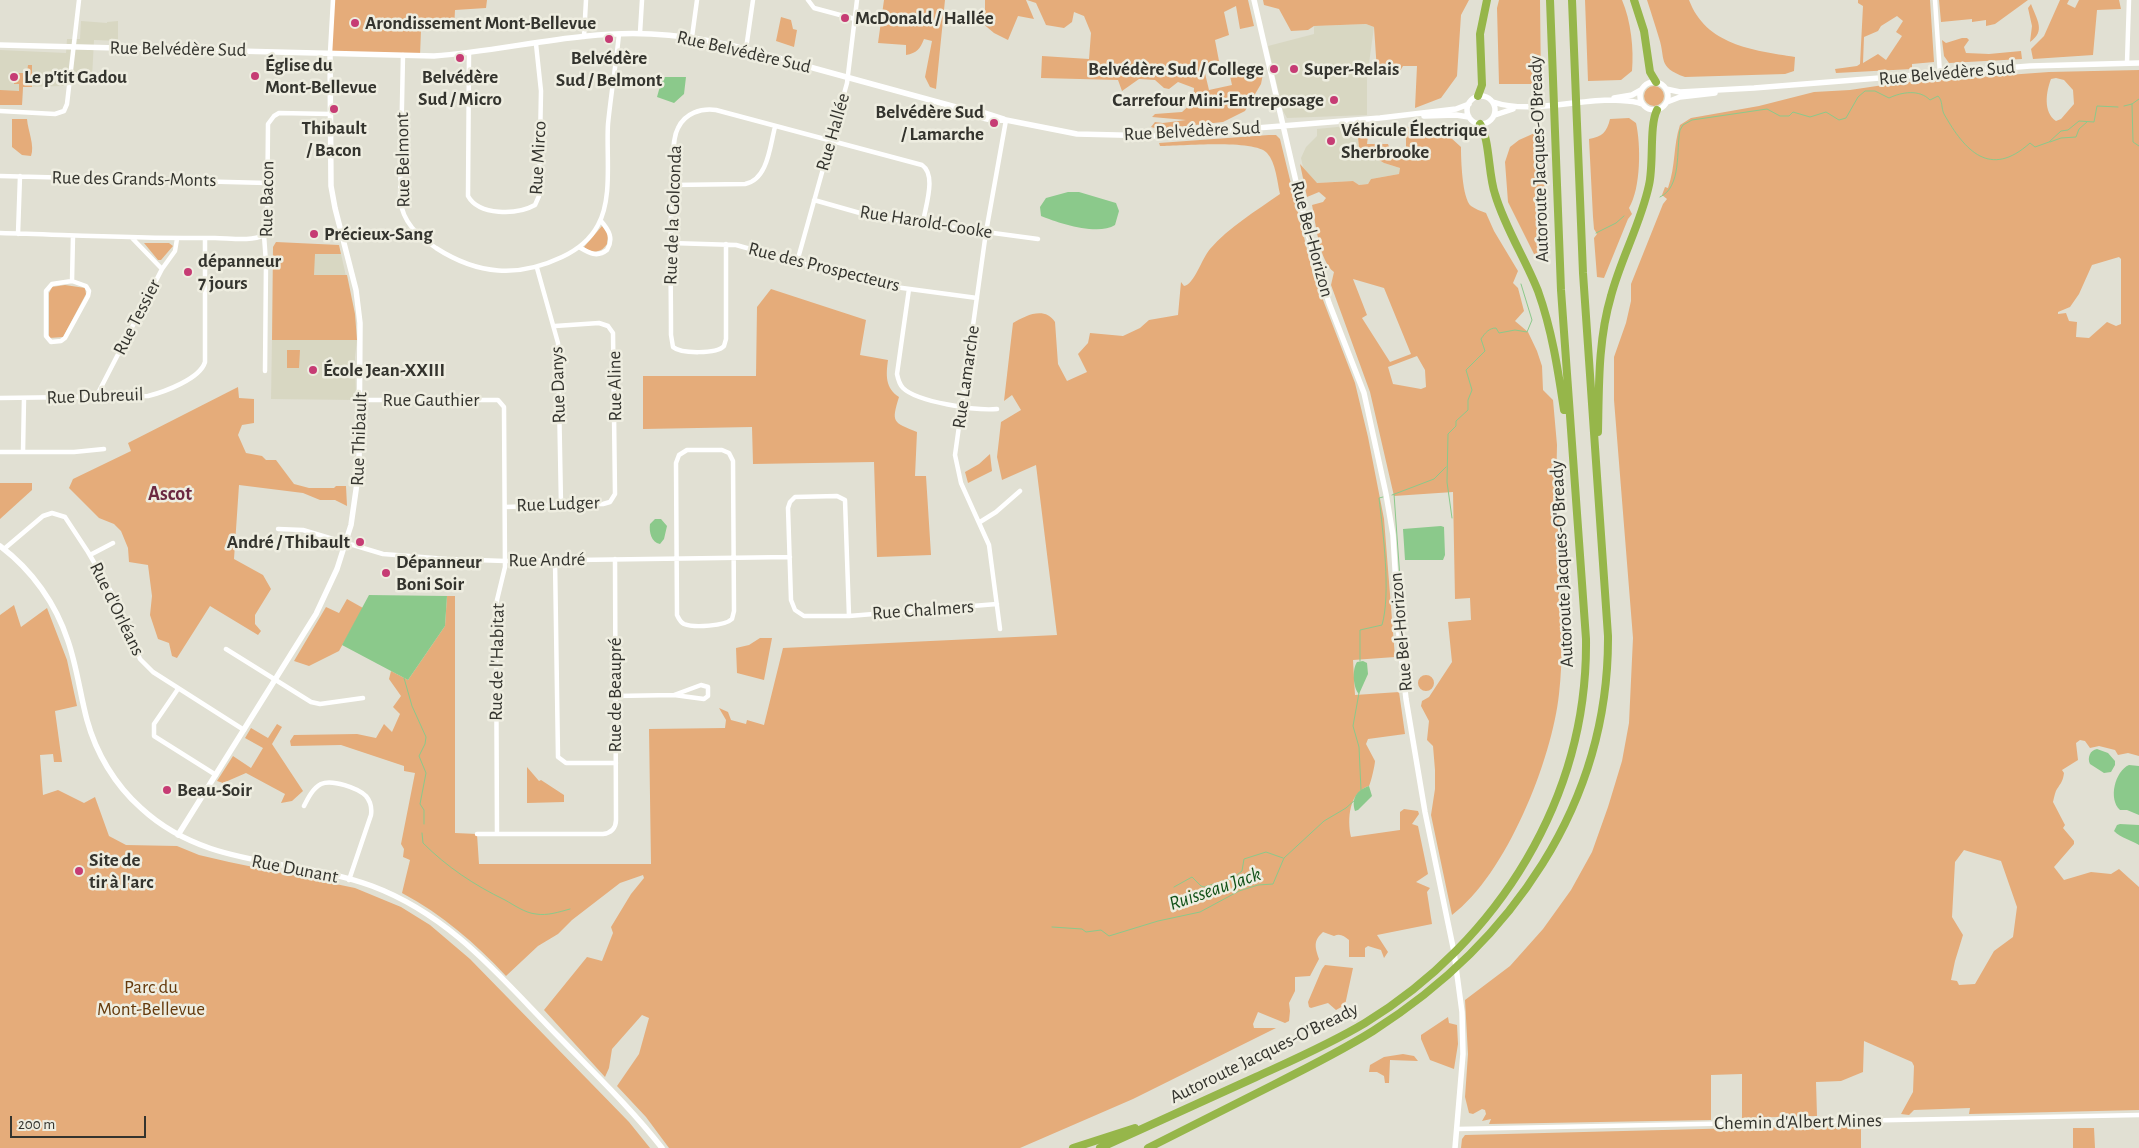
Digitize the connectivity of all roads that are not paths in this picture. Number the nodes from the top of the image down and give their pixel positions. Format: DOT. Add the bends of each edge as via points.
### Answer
graph roads {
  1 [pos="79,0"];
  2 [pos="333,0"];
  3 [pos="586,0"];
  4 [pos="642,0"];
  5 [pos="697,0"];
  6 [pos="753,0"];
  7 [pos="808,0"];
  8 [pos="857,0"];
  9 [pos="1254,0"];
  10 [pos="1487,0"];
  11 [pos="1550,0"];
  12 [pos="1572,0"];
  13 [pos="1634,0"];
  14 [pos="1935,0"];
  15 [pos="2129,0"];
  16 [pos="855,19"];
  17 [pos="640,33"];
  18 [pos="619,34"];
  19 [pos="584,37"];
  20 [pos="692,37"];
  21 [pos="536,44"];
  22 [pos="0,45"];
  23 [pos="73,46"];
  24 [pos="746,49"];
  25 [pos="330,53"];
  26 [pos="469,53"];
  27 [pos="403,55"];
  28 [pos="2127,63"];
  29 [pos="2139,63"];
  30 [pos="1940,74"];
  31 [pos="848,77"];
  32 [pos="1656,82"];
  33 [pos="1754,88"];
  34 [pos="1666,89"];
  35 [pos="1642,90"];
  36 [pos="1478,96"];
  37 [pos="1602,100"];
  38 [pos="1493,102"];
  39 [pos="1667,102"];
  40 [pos="1469,104"];
  41 [pos="1642,104"];
  42 [pos="1527,106"];
  43 [pos="1657,110"];
  44 [pos="0,111"];
  45 [pos="330,114"];
  46 [pos="1494,115"];
  47 [pos="1469,117"];
  48 [pos="1380,118"];
  49 [pos="1006,120"];
  50 [pos="1480,124"];
  51 [pos="776,126"];
  52 [pos="1283,126"];
  53 [pos="831,142"];
  54 [pos="0,176"];
  55 [pos="20,176"];
  56 [pos="267,183"];
  57 [pos="672,185"];
  58 [pos="814,200"];
  59 [pos="601,221"];
  60 [pos="923,223"];
  61 [pos="986,232"];
  62 [pos="0,233"];
  63 [pos="18,234"];
  64 [pos="264,235"];
  65 [pos="73,236"];
  66 [pos="132,238"];
  67 [pos="205,238"];
  68 [pos="177,239"];
  69 [pos="1038,239"];
  70 [pos="671,243"];
  71 [pos="726,244"];
  72 [pos="579,247"];
  73 [pos="797,262"];
  74 [pos="162,268"];
  75 [pos="537,268"];
  76 [pos="72,281"];
  77 [pos="909,289"];
  78 [pos="977,298"];
  79 [pos="554,326"];
  80 [pos="265,370"];
  81 [pos="96,397"];
  82 [pos="0,398"];
  83 [pos="24,398"];
  84 [pos="360,400"];
  85 [pos="501,402"];
  86 [pos="962,407"];
  87 [pos="996,409"];
  88 [pos="104,449"];
  89 [pos="0,452"];
  90 [pos="23,452"];
  91 [pos="1573,461"];
  92 [pos="1597,476"];
  93 [pos="1020,491"];
  94 [pos="610,502"];
  95 [pos="561,505"];
  96 [pos="505,507"];
  97 [pos="980,522"];
  98 [pos="278,529"];
  99 [pos="113,543"];
  100 [pos="346,543"];
  101 [pos="2,548"];
  102 [pos="90,555"];
  103 [pos="790,557"];
  104 [pos="734,558"];
  105 [pos="615,559"];
  106 [pos="677,559"];
  107 [pos="555,560"];
  108 [pos="505,561"];
  109 [pos="997,604"];
  110 [pos="849,616"];
  111 [pos="1000,629"];
  112 [pos="226,649"];
  113 [pos="275,680"];
  114 [pos="178,689"];
  115 [pos="674,695"];
  116 [pos="615,696"];
  117 [pos="363,698"];
  118 [pos="244,730"];
  119 [pos="616,763"];
  120 [pos="216,775"];
  121 [pos="304,806"];
  122 [pos="477,834"];
  123 [pos="497,834"];
  124 [pos="178,835"];
  125 [pos="349,880"];
  126 [pos="2139,1115"];
  127 [pos="1163,1119"];
  128 [pos="1456,1130"];
  129 [pos="1169,1137"];
  130 [pos="662,1148"];
  131 [pos="1073,1148"];
  132 [pos="1100,1148"];
  133 [pos="1148,1148"];
  134 [pos="1154,1148"];
  135 [pos="1455,1148"];
  1 -- 23 [label="street"];
  2 -- 25 [label="street, Rue Thibault"];
  3 -- 19 [label="street"];
  4 -- 17 [label="street"];
  5 -- 20 [label="street"];
  6 -- 24 [label="street"];
  7 -- 16 [label="street" via="814,8"];
  8 -- 16 [label="street, Rue Hallée"];
  9 -- 52 [label="street, Rue Bel-Horizon"];
  10 -- 36 [label="highway" via="1480,34 1482,85"];
  11 -- 91 [label="highway, Autoroute Jacques-O'Bready" via="1558,218"];
  12 -- 92 [label="highway, Autoroute Jacques-O'Bready" via="1581,229"];
  13 -- 32 [label="highway" via="1644,31 1650,72"];
  14 -- 30 [label="street"];
  15 -- 28 [label="street"];
  16 -- 31 [label="street, Rue Hallée"];
  17 -- 18 [label="street, Rue Belvédère Sud"];
  17 -- 20 [label="street, Rue Belvédère Sud"];
  18 -- 19 [label="street, Rue Belvédère Sud"];
  18 -- 59 [label="street, Rue Belmont" via="607,138 606,196"];
  19 -- 21 [label="street, Rue Belvédère Sud"];
  20 -- 24 [label="street, Rue Belvédère Sud"];
  21 -- 26 [label="street, Rue Belvédère Sud"];
  21 -- 26 [label="street, Rue Mirco" via="541,91 539,196 535,205 517,211 484,208 468,196"];
  22 -- 23 [label="street, Rue Belvédère Sud"];
  23 -- 25 [label="street, Rue Belvédère Sud"];
  23 -- 44 [label="street" via="64,111 55,114"];
  24 -- 31 [label="street, Rue Belvédère Sud"];
  25 -- 27 [label="street, Rue Belvédère Sud"];
  25 -- 45 [label="street, Rue Thibault"];
  26 -- 27 [label="street, Rue Belvédère Sud"];
  27 -- 75 [label="street, Rue Belmont" via="400,199 408,224 421,238 469,265 505,270"];
  28 -- 29 [label="street, Rue Belvédère Sud"];
  28 -- 30 [label="street, Rue Belvédère Sud" via="2031,66"];
  30 -- 33 [label="street, Rue Belvédère Sud"];
  31 -- 49 [label="street, Rue Belvédère Sud" via="974,112 995,121"];
  31 -- 53 [label="street, Rue Hallée"];
  32 -- 34 [label="street"];
  32 -- 35 [label="street" via="1648,83"];
  33 -- 34 [label="street, Rue Belvédère Sud" via="1682,92"];
  33 -- 39 [label="street, Rue Belvédère Sud" via="1681,97"];
  34 -- 39 [label="street"];
  35 -- 37 [label="street"];
  35 -- 41 [label="street"];
  36 -- 38 [label="street" via="1488,97"];
  36 -- 40 [label="street"];
  37 -- 41 [label="street" via="1630,100"];
  37 -- 42 [label="street"];
  38 -- 42 [label="street" via="1505,106"];
  38 -- 46 [label="street"];
  39 -- 43 [label="street"];
  40 -- 47 [label="street"];
  40 -- 48 [label="street, Rue Belvédère Sud" via="1456,109"];
  41 -- 43 [label="street" via="1650,110"];
  42 -- 46 [label="street"];
  43 -- 92 [label="highway" via="1653,120 1648,192 1615,282 1604,324"];
  45 -- 56 [label="street, Rue Bacon" via="284,113 270,120"];
  45 -- 84 [label="street, Rue Thibault" via="333,199 359,312"];
  46 -- 50 [label="street" via="1488,123"];
  47 -- 48 [label="street, Rue Belvédère Sud"];
  47 -- 50 [label="street"];
  48 -- 52 [label="street, Rue Belvédère Sud"];
  49 -- 52 [label="street, Rue Belvédère Sud" via="1077,134 1110,136 1158,136"];
  49 -- 61 [label="street, Rue Lamarche"];
  50 -- 91 [label="highway" via="1485,135 1497,201 1535,283 1547,319"];
  51 -- 53 [label="street, Rue de la Golconda"];
  51 -- 57 [label="street" via="763,170 752,182"];
  51 -- 57 [label="street, Rue de la Golconda" via="716,110 692,113 676,132"];
  52 -- 128 [label="street, Rue Bel-Horizon" via="1323,285 1364,393 1386,494 1403,679 1425,812 1454,952 1462,1012 1463,1054"];
  53 -- 58 [label="street, Rue Hallée"];
  53 -- 60 [label="street, Rue de la Golconda" via="924,166 930,177"];
  54 -- 55 [label="street, Rue des Grands-Monts"];
  55 -- 56 [label="street, Rue des Grands-Monts"];
  55 -- 63 [label="street"];
  56 -- 64 [label="street, Rue Bacon" via="267,228"];
  57 -- 70 [label="street, Rue de la Golconda"];
  58 -- 60 [label="street, Rue Harold-Cooke" via="867,215"];
  58 -- 73 [label="street, Rue Hallée"];
  59 -- 72 [label="street, Rue Belmont"];
  59 -- 72 [label="street" via="610,236 607,250 598,255"];
  60 -- 61 [label="street, Rue Harold-Cooke"];
  61 -- 69 [label="street, Rue Harold-Cooke"];
  61 -- 78 [label="street, Rue Lamarche"];
  62 -- 63 [label="street"];
  63 -- 65 [label="street"];
  64 -- 67 [label="street"];
  64 -- 80 [label="street, Rue Bacon"];
  65 -- 66 [label="street"];
  65 -- 76 [label="street"];
  66 -- 68 [label="street"];
  66 -- 74 [label="street"];
  67 -- 68 [label="street"];
  67 -- 81 [label="street, Rue Dubreuil" via="205,362 201,371 155,394"];
  68 -- 74 [label="street, Rue Tessier" via="175,251"];
  70 -- 71 [label="street, Rue des Prospecteurs"];
  70 -- 71 [label="street, Rue de la Golconda" via="671,340 673,346 682,351 716,351 724,346"];
  71 -- 73 [label="street, Rue des Prospecteurs"];
  72 -- 75 [label="street, Rue Belmont"];
  73 -- 77 [label="street, Rue des Prospecteurs" via="875,284"];
  74 -- 81 [label="street, Rue Tessier"];
  75 -- 79 [label="street, Rue Danys"];
  76 -- 76 [label="street" via="52,284 46,291 46,336 51,342 65,338 88,296 86,286"];
  77 -- 78 [label="street, Rue des Prospecteurs"];
  77 -- 86 [label="street" via="899,383 909,392"];
  78 -- 86 [label="street, Rue Lamarche"];
  79 -- 94 [label="street, Rue Aline" via="604,324 613,333 616,489"];
  79 -- 95 [label="street, Rue Danys" via="559,355"];
  81 -- 83 [label="street, Rue Dubreuil"];
  82 -- 83 [label="street, Rue Dubreuil"];
  83 -- 90 [label="street"];
  84 -- 85 [label="street, Rue Gauthier"];
  84 -- 100 [label="street, Rue Thibault" via="358,480"];
  85 -- 96 [label="street, Rue de l'Habitat" via="504,407"];
  86 -- 87 [label="street"];
  86 -- 97 [label="street, Rue Lamarche" via="956,462 961,483"];
  88 -- 90 [label="street"];
  89 -- 90 [label="street"];
  91 -- 127 [label="highway, Autoroute Jacques-O'Bready" via="1586,638 1584,688 1575,743 1559,796 1531,853 1501,899 1460,946 1394,1004 1348,1033 1304,1055"];
  92 -- 129 [label="highway, Autoroute Jacques-O'Bready" via="1608,645 1604,699 1593,753 1574,805 1545,861 1508,912 1463,960 1400,1012 1350,1045"];
  93 -- 97 [label="street"];
  94 -- 95 [label="street, Rue Ludger"];
  95 -- 96 [label="street, Rue Ludger"];
  96 -- 108 [label="street, Rue de l'Habitat"];
  97 -- 109 [label="street, Rue Lamarche" via="991,552"];
  98 -- 100 [label="street, Rue André" via="302,530"];
  99 -- 102 [label="street"];
  100 -- 108 [label="street, Rue André" via="396,556"];
  100 -- 113 [label="street, Rue Thibault" via="322,603"];
  101 -- 102 [label="street, Rue d'Orléans" via="43,516 52,513 65,517"];
  101 -- 124 [label="street, Rue Dunant" via="36,582 60,621 72,654 92,734 110,771 141,808"];
  102 -- 114 [label="street, Rue d'Orléans" via="121,612 140,659"];
  103 -- 104 [label="street, Rue André"];
  103 -- 110 [label="street, Rue Chalmers" via="790,594 795,610 808,617"];
  103 -- 110 [label="street, Rue Chalmers" via="788,508 792,499 798,496 843,498 847,504"];
  104 -- 106 [label="street, Rue André"];
  104 -- 106 [label="street" via="734,616 730,622 686,625 678,615"];
  104 -- 106 [label="street" via="732,457 726,451 687,450 677,458"];
  105 -- 106 [label="street, Rue André"];
  105 -- 107 [label="street, Rue André"];
  105 -- 116 [label="street, Rue de Beaupré"];
  107 -- 108 [label="street, Rue André"];
  107 -- 119 [label="street" via="558,758 566,763"];
  108 -- 123 [label="street, Rue de l'Habitat" via="496,617"];
  109 -- 110 [label="street, Rue Chalmers"];
  109 -- 111 [label="street, Rue Lamarche"];
  112 -- 113 [label="street"];
  113 -- 117 [label="street" via="303,699 315,703"];
  113 -- 118 [label="street, Rue Thibault"];
  114 -- 118 [label="street, Rue d'Orléans"];
  114 -- 120 [label="street" via="154,724 154,736"];
  115 -- 115 [label="street" via="704,699 709,691 706,685 701,685"];
  115 -- 116 [label="street"];
  116 -- 119 [label="street, Rue de Beaupré"];
  118 -- 120 [label="street, Rue Thibault"];
  119 -- 123 [label="street, Rue de Beaupré" via="616,823 612,830 603,834"];
  120 -- 124 [label="street, Rue Thibault"];
  121 -- 125 [label="street" via="314,790 326,783 358,791 368,798 370,815"];
  122 -- 123 [label="street"];
  124 -- 125 [label="street, Rue Dunant" via="226,855"];
  125 -- 130 [label="street, Rue Dunant" via="374,887 420,908 456,934 626,1106"];
  126 -- 128 [label="street, Chemin d'Albert Mines"];
  127 -- 131 [label="highway"];
  127 -- 132 [label="highway, Autoroute Jacques-O'Bready"];
  128 -- 135 [label="street, Rue Bel-Horizon"];
  129 -- 133 [label="highway, Autoroute Jacques-O'Bready"];
  129 -- 134 [label="highway"];
}
